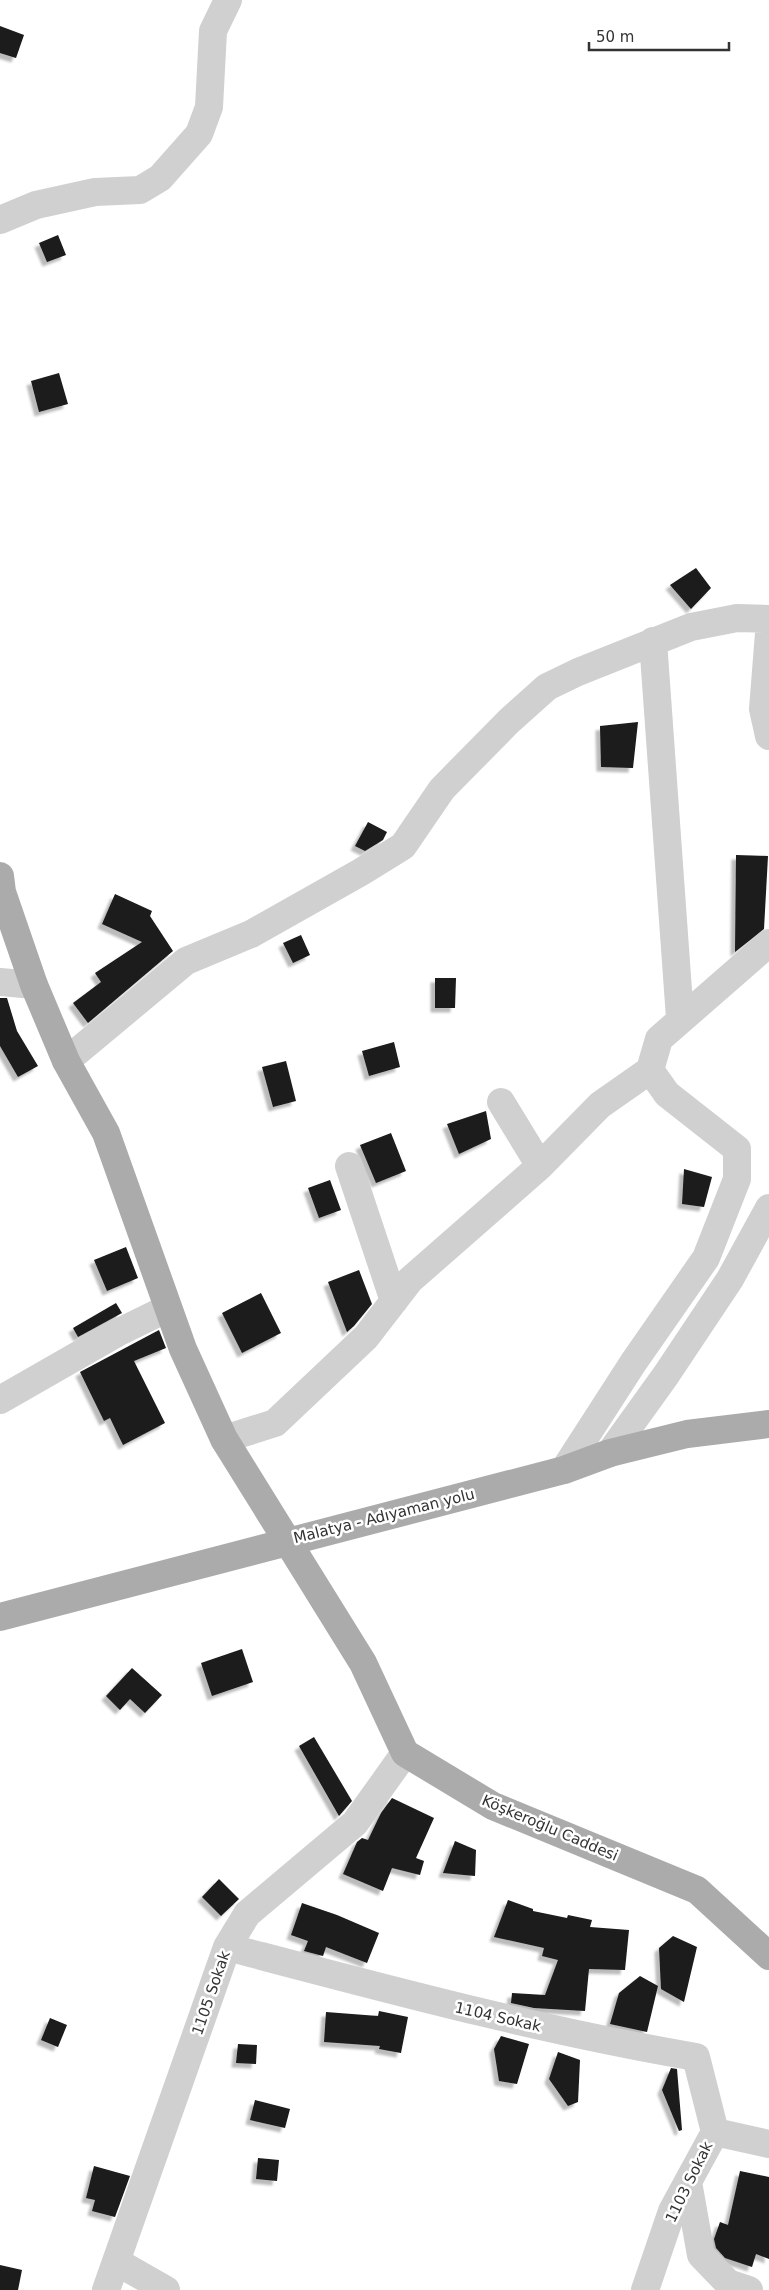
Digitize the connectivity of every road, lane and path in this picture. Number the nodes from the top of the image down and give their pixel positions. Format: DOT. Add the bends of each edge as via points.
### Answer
graph roads {
  1 [pos="228,0"];
  2 [pos="0,220"];
  3 [pos="769,619"];
  4 [pos="769,633"];
  5 [pos="653,642"];
  6 [pos="769,736"];
  7 [pos="0,876"];
  8 [pos="769,943"];
  9 [pos="0,982"];
  10 [pos="34,985"];
  11 [pos="680,1018"];
  12 [pos="66,1062"];
  13 [pos="650,1070"];
  14 [pos="501,1102"];
  15 [pos="349,1166"];
  16 [pos="540,1166"];
  17 [pos="769,1208"];
  18 [pos="394,1301"];
  19 [pos="168,1308"];
  20 [pos="0,1400"];
  21 [pos="769,1424"];
  22 [pos="224,1438"];
  23 [pos="610,1454"];
  24 [pos="564,1470"];
  25 [pos="287,1541"];
  26 [pos="0,1617"];
  27 [pos="405,1753"];
  28 [pos="227,1947"];
  29 [pos="769,1956"];
  30 [pos="715,2132"];
  31 [pos="769,2144"];
  32 [pos="688,2182"];
  33 [pos="117,2262"];
  34 [pos="106,2290"];
  35 [pos="166,2290"];
  36 [pos="645,2290"];
  37 [pos="750,2290"];
  1 -- 2 [label="street" via="213,30 209,107 199,134 160,178 140,190 95,192 36,205"];
  3 -- 5 [label="street" via="737,618 690,627"];
  4 -- 6 [label="street" via="763,709"];
  5 -- 11 [label="street"];
  5 -- 12 [label="street" via="547,687 442,789 403,846 251,934 186,962"];
  7 -- 10 [label="main road" via="2,892"];
  8 -- 11 [label="street"];
  9 -- 10 [label="street"];
  10 -- 12 [label="main road"];
  11 -- 13 [label="street" via="659,1039"];
  12 -- 19 [label="main road" via="106,1133"];
  13 -- 16 [label="street" via="600,1105"];
  13 -- 24 [label="street" via="667,1094 737,1149 737,1179 706,1258 633,1362"];
  14 -- 16 [label="street"];
  15 -- 18 [label="street"];
  16 -- 18 [label="street" via="410,1280"];
  17 -- 23 [label="street" via="730,1279"];
  18 -- 22 [label="street" via="366,1337 275,1423"];
  19 -- 20 [label="street" via="116,1333"];
  19 -- 22 [label="main road"];
  21 -- 23 [label="main road, Malatya - Adıyaman yolu" via="687,1434"];
  22 -- 25 [label="main road"];
  23 -- 24 [label="main road, Malatya - Adıyaman yolu"];
  24 -- 25 [label="main road, Malatya - Adıyaman yolu"];
  25 -- 26 [label="main road, Malatya - Adıyaman yolu"];
  25 -- 27 [label="main road" via="363,1662"];
  27 -- 28 [label="street, 1105 Sokak" via="354,1823 247,1914"];
  27 -- 29 [label="main road, Köşkeroğlu Caddesi" via="493,1806 697,1890"];
  28 -- 30 [label="street, 1104 Sokak" via="452,2007 696,2058"];
  28 -- 33 [label="street, 1105 Sokak"];
  30 -- 31 [label="street"];
  30 -- 32 [label="street, 1103 Sokak"];
  32 -- 36 [label="street, 1103 Sokak" via="672,2212"];
  32 -- 37 [label="street" via="701,2255 728,2283"];
  33 -- 34 [label="street, 1105 Sokak"];
  33 -- 35 [label="street"];
}
